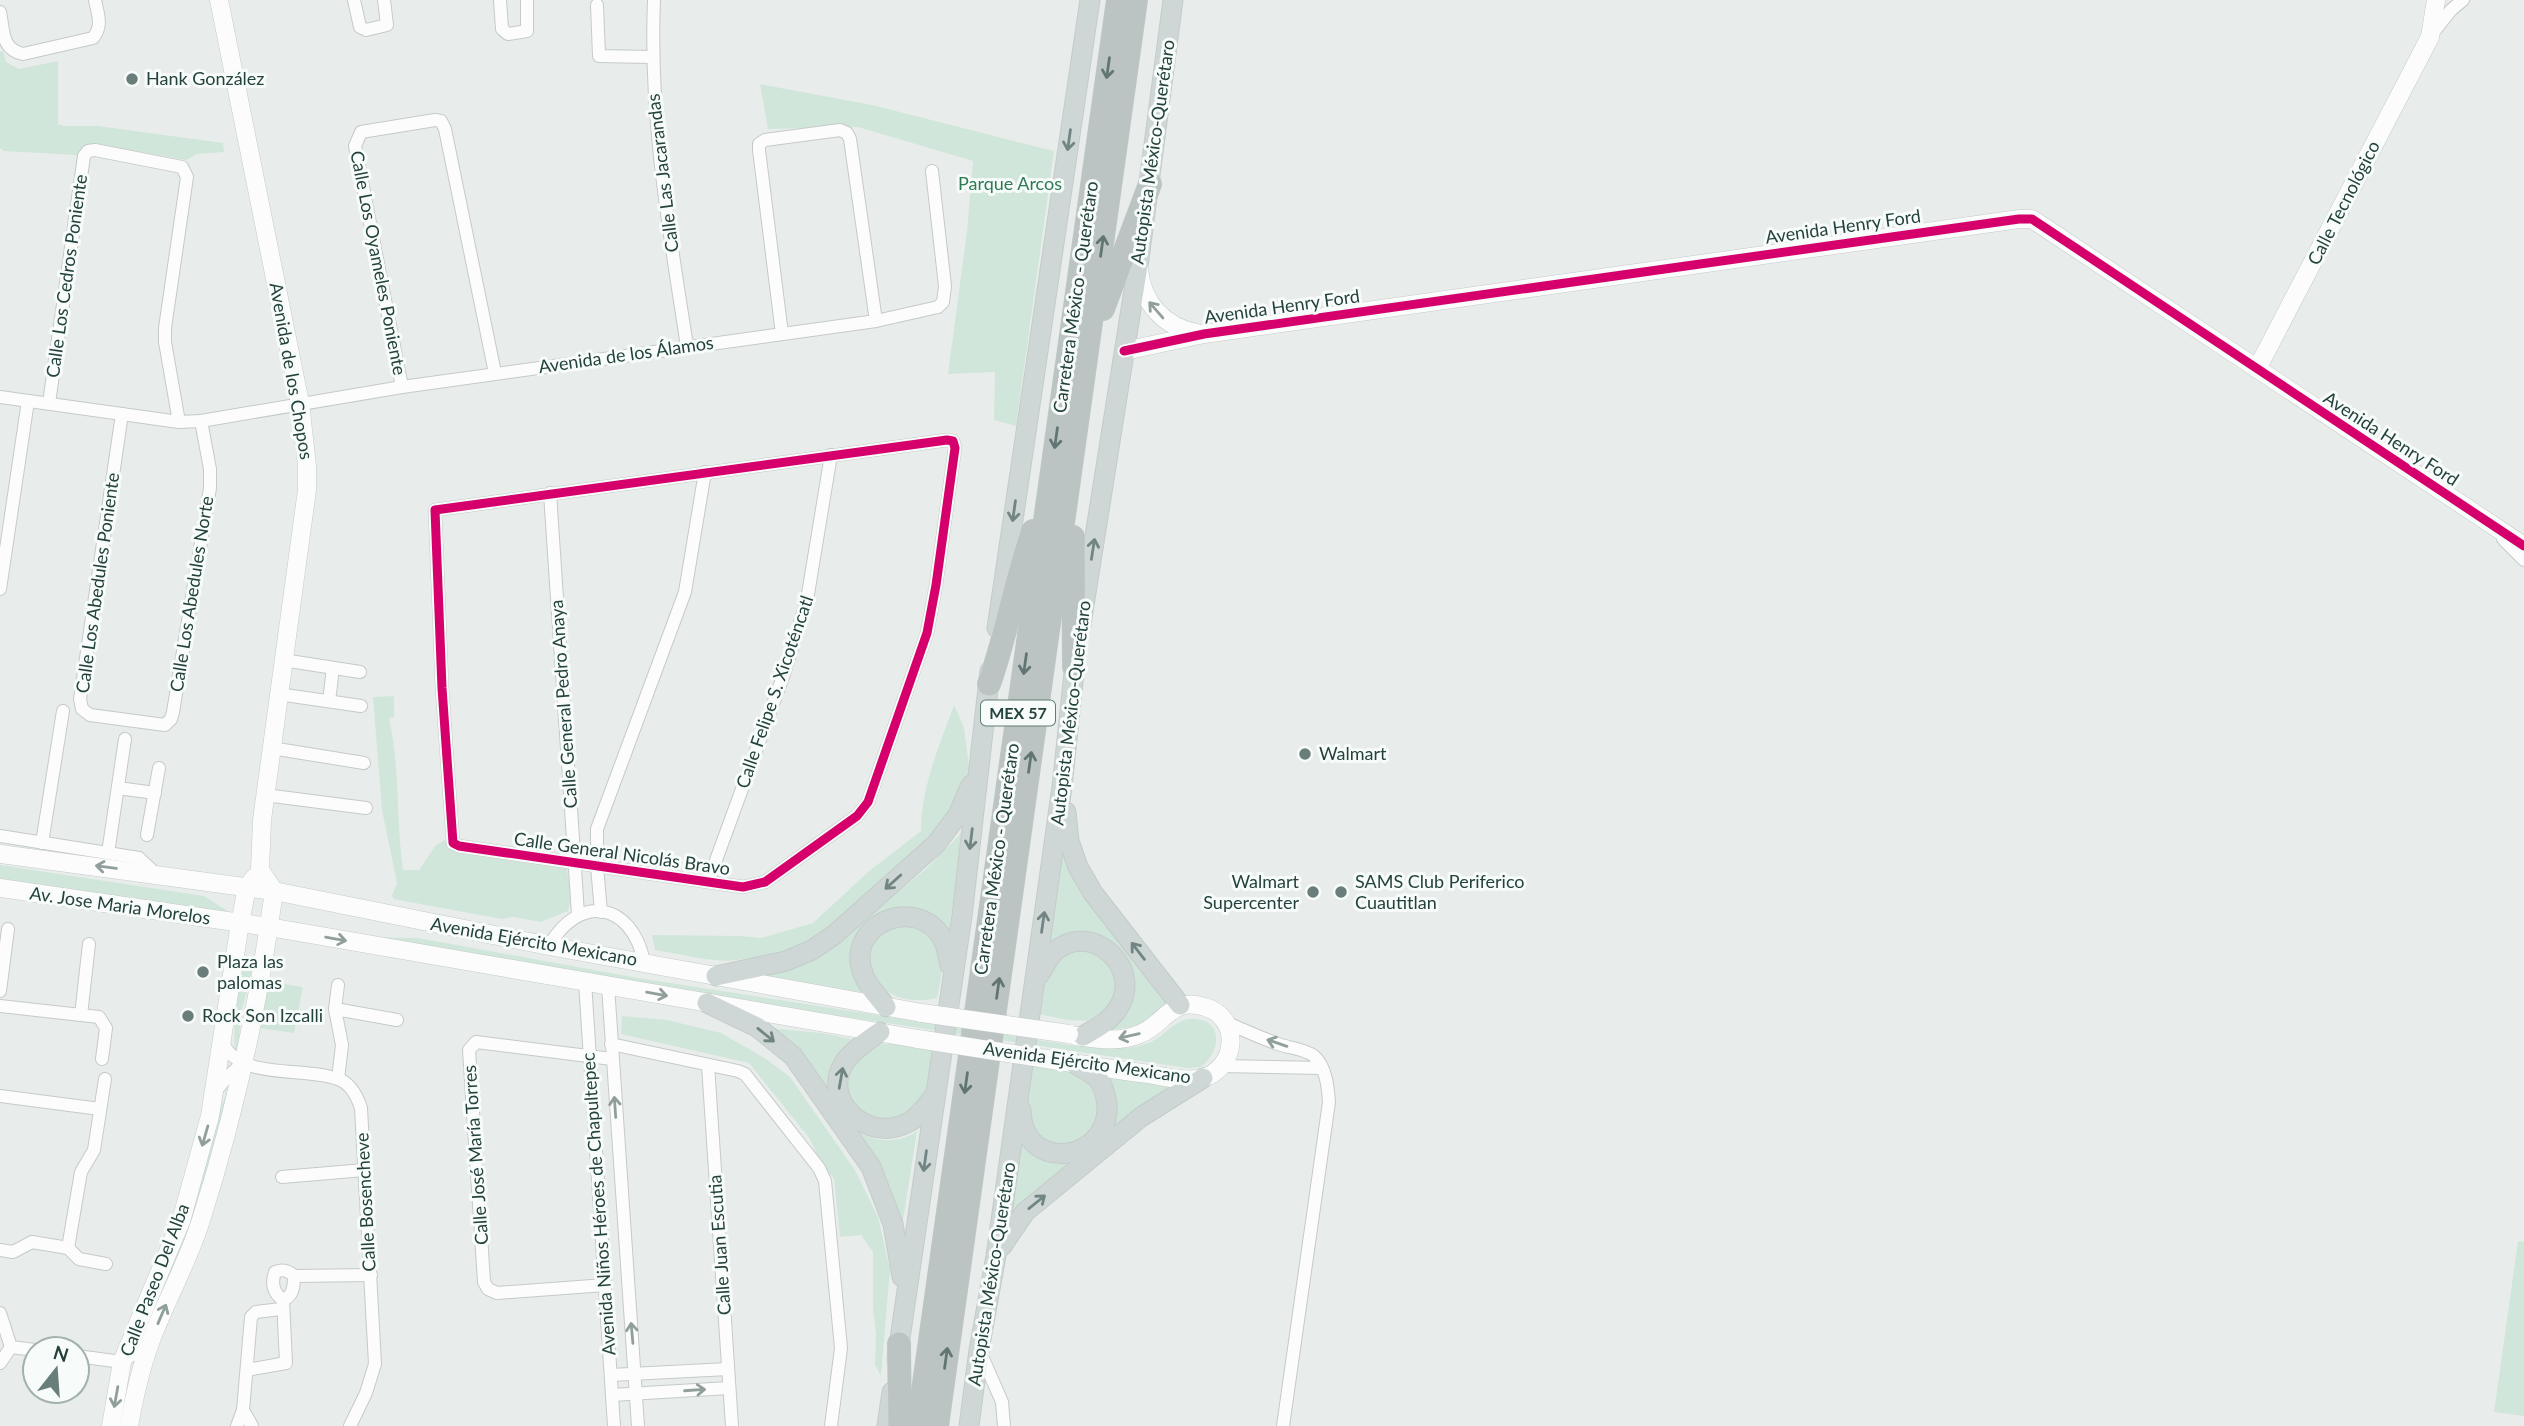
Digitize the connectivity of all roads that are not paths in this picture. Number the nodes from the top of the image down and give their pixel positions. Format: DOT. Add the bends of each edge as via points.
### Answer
graph roads {
  1 [pos="95,0"];
  2 [pos="219,0"];
  3 [pos="354,0"];
  4 [pos="384,0"];
  5 [pos="500,0"];
  6 [pos="527,0"];
  7 [pos="654,0"];
  8 [pos="1090,0"];
  9 [pos="1118,0"];
  10 [pos="1136,0"];
  11 [pos="1174,0"];
  12 [pos="2436,0"];
  13 [pos="2463,0"];
  14 [pos="597,5"];
  15 [pos="0,12"];
  16 [pos="2430,37"];
  17 [pos="651,57"];
  18 [pos="932,171"];
  19 [pos="1150,184"];
  20 [pos="1139,259"];
  21 [pos="876,321"];
  22 [pos="782,334"];
  23 [pos="1204,334"];
  24 [pos="687,346"];
  25 [pos="1088,348"];
  26 [pos="1124,351"];
  27 [pos="2258,369"];
  28 [pos="495,373"];
  29 [pos="402,387"];
  30 [pos="0,397"];
  31 [pos="28,401"];
  32 [pos="300,403"];
  33 [pos="49,404"];
  34 [pos="122,414"];
  35 [pos="201,421"];
  36 [pos="179,422"];
  37 [pos="831,455"];
  38 [pos="705,472"];
  39 [pos="1060,478"];
  40 [pos="550,493"];
  41 [pos="2483,518"];
  42 [pos="2524,539"];
  43 [pos="2524,546"];
  44 [pos="2524,560"];
  45 [pos="0,589"];
  46 [pos="283,660"];
  47 [pos="1074,667"];
  48 [pos="333,668"];
  49 [pos="360,672"];
  50 [pos="989,684"];
  51 [pos="278,694"];
  52 [pos="329,701"];
  53 [pos="361,706"];
  54 [pos="63,711"];
  55 [pos="125,719"];
  56 [pos="125,739"];
  57 [pos="981,747"];
  58 [pos="271,748"];
  59 [pos="364,763"];
  60 [pos="159,768"];
  61 [pos="1062,787"];
  62 [pos="118,788"];
  63 [pos="155,793"];
  64 [pos="265,794"];
  65 [pos="366,808"];
  66 [pos="147,835"];
  67 [pos="0,836"];
  68 [pos="42,843"];
  69 [pos="108,853"];
  70 [pos="0,854"];
  71 [pos="575,863"];
  72 [pos="597,866"];
  73 [pos="260,870"];
  74 [pos="156,874"];
  75 [pos="708,882"];
  76 [pos="247,887"];
  77 [pos="0,888"];
  78 [pos="274,891"];
  79 [pos="601,912"];
  80 [pos="578,914"];
  81 [pos="240,923"];
  82 [pos="268,927"];
  83 [pos="8,929"];
  84 [pos="89,944"];
  85 [pos="549,946"];
  86 [pos="2,962"];
  87 [pos="644,962"];
  88 [pos="953,975"];
  89 [pos="716,976"];
  90 [pos="585,982"];
  91 [pos="1035,982"];
  92 [pos="338,985"];
  93 [pos="608,986"];
  94 [pos="0,991"];
  95 [pos="707,1003"];
  96 [pos="1180,1005"];
  97 [pos="0,1006"];
  98 [pos="886,1007"];
  99 [pos="335,1009"];
  100 [pos="81,1015"];
  101 [pos="397,1020"];
  102 [pos="1227,1023"];
  103 [pos="880,1032"];
  104 [pos="1076,1035"];
  105 [pos="223,1043"];
  106 [pos="611,1044"];
  107 [pos="589,1056"];
  108 [pos="102,1059"];
  109 [pos="612,1059"];
  110 [pos="242,1064"];
  111 [pos="1075,1064"];
  112 [pos="708,1065"];
  113 [pos="1221,1066"];
  114 [pos="1322,1068"];
  115 [pos="1203,1078"];
  116 [pos="105,1079"];
  117 [pos="338,1079"];
  118 [pos="1020,1087"];
  119 [pos="214,1093"];
  120 [pos="935,1095"];
  121 [pos="0,1096"];
  122 [pos="100,1109"];
  123 [pos="364,1170"];
  124 [pos="282,1177"];
  125 [pos="622,1215"];
  126 [pos="601,1217"];
  127 [pos="68,1248"];
  128 [pos="0,1250"];
  129 [pos="996,1256"];
  130 [pos="106,1264"];
  131 [pos="371,1275"];
  132 [pos="294,1276"];
  133 [pos="605,1284"];
  134 [pos="906,1296"];
  135 [pos="282,1304"];
  136 [pos="0,1313"];
  137 [pos="150,1342"];
  138 [pos="899,1344"];
  139 [pos="11,1347"];
  140 [pos="21,1348"];
  141 [pos="979,1350"];
  142 [pos="91,1358"];
  143 [pos="122,1362"];
  144 [pos="0,1363"];
  145 [pos="728,1369"];
  146 [pos="247,1370"];
  147 [pos="635,1374"];
  148 [pos="611,1375"];
  149 [pos="137,1381"];
  150 [pos="729,1388"];
  151 [pos="636,1394"];
  152 [pos="612,1395"];
  153 [pos="243,1410"];
  154 [pos="111,1426"];
  155 [pos="129,1426"];
  156 [pos="237,1426"];
  157 [pos="252,1426"];
  158 [pos="350,1426"];
  159 [pos="614,1426"];
  160 [pos="638,1426"];
  161 [pos="732,1426"];
  162 [pos="831,1426"];
  163 [pos="887,1426"];
  164 [pos="900,1426"];
  165 [pos="918,1426"];
  166 [pos="937,1426"];
  167 [pos="969,1426"];
  168 [pos="1004,1426"];
  169 [pos="1011,1426"];
  170 [pos="1283,1426"];
  1 -- 15 [label="street" via="100,22 93,38 23,54 6,46"];
  2 -- 32 [label="street, Avenida de los Chopos"];
  3 -- 4 [label="street" via="360,27 366,30 387,25"];
  5 -- 6 [label="street" via="502,29 508,34 527,31"];
  7 -- 17 [label="street, Calle Las Jacarandas"];
  8 -- 50 [label="main road, one-way"];
  9 -- 39 [label="highway, Carretera México - Querétaro / MEX 57, one-way"];
  25 -- 10 [label="highway, Carretera México - Querétaro / MEX 57, one-way"];
  11 -- 19 [label="main road, Autopista México-Querétaro"];
  12 -- 16 [label="street, Calle Tecnológico"];
  13 -- 16 [label="street, Calle Tecnológico"];
  14 -- 17 [label="street" via="599,56"];
  16 -- 27 [label="street, Calle Tecnológico"];
  17 -- 24 [label="street, Calle Las Jacarandas" via="659,164"];
  18 -- 21 [label="street, Avenida de los Álamos" via="945,296 938,307"];
  19 -- 20 [label="main road, Autopista México-Querétaro"];
  19 -- 25 [label="highway"];
  23 -- 20 [label="street, Avenida Henry Ford, one-way" via="1184,330 1158,314 1142,289"];
  20 -- 26 [label="main road, Autopista México-Querétaro"];
  21 -- 22 [label="street, Avenida de los Álamos"];
  21 -- 22 [label="street" via="847,133 840,130 765,140 759,150"];
  22 -- 24 [label="street, Avenida de los Álamos"];
  23 -- 26 [label="street, Avenida Henry Ford"];
  23 -- 27 [label="street, Avenida Henry Ford" via="2032,219"];
  24 -- 28 [label="street, Avenida de los Álamos"];
  25 -- 39 [label="highway, Carretera México - Querétaro / MEX 57"];
  47 -- 26 [label="main road, Autopista México-Querétaro, one-way"];
  27 -- 41 [label="street, Avenida Henry Ford"];
  28 -- 29 [label="street, Avenida de los Álamos"];
  28 -- 29 [label="street, Calle Los Oyameles Poniente" via="445,129 435,120 361,132 355,146"];
  29 -- 32 [label="street, Avenida de los Álamos"];
  30 -- 31 [label="street"];
  31 -- 33 [label="street"];
  31 -- 45 [label="street"];
  32 -- 35 [label="street"];
  32 -- 46 [label="street, Avenida de los Chopos" via="307,490"];
  33 -- 34 [label="street"];
  33 -- 36 [label="street, Calle Los Cedros Poniente" via="84,156 95,149 186,171 165,328"];
  34 -- 36 [label="street"];
  34 -- 55 [label="street, Calle Los Abedules Poniente" via="80,699 82,709 90,715"];
  35 -- 36 [label="street"];
  35 -- 55 [label="street, Calle Los Abedules Norte" via="210,488 173,712 165,725"];
  37 -- 38 [label="street, Calle General Nicolás Bravo"];
  37 -- 75 [label="street, Calle Felipe S. Xicoténcatl" via="807,600"];
  37 -- 75 [label="street, Calle General Nicolás Bravo" via="953,442 927,633 863,810 765,882 744,887"];
  38 -- 40 [label="street, Calle General Nicolás Bravo"];
  38 -- 72 [label="street" via="685,592 597,829"];
  39 -- 47 [label="highway" via="1073,526"];
  39 -- 50 [label="highway" via="1022,562"];
  39 -- 165 [label="highway, Carretera México - Querétaro / MEX 57, one-way"];
  166 -- 39 [label="highway, Carretera México - Querétaro / MEX 57, one-way"];
  40 -- 71 [label="street, Calle General Pedro Anaya"];
  40 -- 71 [label="street, Calle General Nicolás Bravo" via="435,510 446,757 453,843"];
  41 -- 42 [label="street, Avenida Henry Ford"];
  41 -- 43 [label="street, Avenida Henry Ford"];
  41 -- 44 [label="street, Avenida Henry Ford"];
  46 -- 48 [label="street"];
  46 -- 51 [label="street, Avenida de los Chopos"];
  47 -- 61 [label="main road, Autopista México-Querétaro"];
  48 -- 49 [label="street"];
  48 -- 52 [label="street"];
  50 -- 57 [label="main road"];
  51 -- 52 [label="street"];
  51 -- 58 [label="street, Avenida de los Chopos"];
  52 -- 53 [label="street"];
  54 -- 68 [label="street"];
  56 -- 62 [label="street"];
  57 -- 88 [label="main road, one-way"];
  57 -- 89 [label="main road, one-way" via="958,815 936,844 834,935 786,961"];
  58 -- 59 [label="street"];
  58 -- 64 [label="street, Avenida de los Chopos"];
  60 -- 63 [label="street"];
  91 -- 61 [label="main road, Autopista México-Querétaro, one-way"];
  96 -- 61 [label="main road, one-way" via="1078,867 1069,841"];
  62 -- 63 [label="street"];
  62 -- 69 [label="street"];
  63 -- 66 [label="street"];
  64 -- 65 [label="street"];
  64 -- 73 [label="street, Avenida de los Chopos"];
  67 -- 68 [label="street"];
  68 -- 69 [label="street"];
  69 -- 74 [label="street" via="139,858"];
  74 -- 70 [label="street, Avenida Ejército Mexicano, one-way"];
  71 -- 72 [label="street, Calle General Nicolás Bravo"];
  71 -- 80 [label="street, Calle General Pedro Anaya"];
  72 -- 75 [label="street, Calle General Nicolás Bravo"];
  72 -- 79 [label="street"];
  73 -- 76 [label="street"];
  73 -- 78 [label="street"];
  74 -- 76 [label="street, Avenida Ejército Mexicano"];
  76 -- 78 [label="street, Avenida Ejército Mexicano"];
  76 -- 81 [label="street, Calle Paseo Del Alba"];
  77 -- 81 [label="street, Av. Jose Maria Morelos"];
  78 -- 82 [label="street, Calle Paseo Del Alba"];
  78 -- 85 [label="street, Avenida Ejército Mexicano"];
  79 -- 80 [label="street"];
  79 -- 87 [label="street" via="627,923 641,946"];
  80 -- 85 [label="street" via="564,924"];
  81 -- 82 [label="street, Avenida Ejército Mexicano"];
  81 -- 105 [label="street, Calle Paseo Del Alba"];
  82 -- 90 [label="street, Avenida Ejército Mexicano, one-way"];
  82 -- 110 [label="street, Calle Paseo Del Alba"];
  83 -- 86 [label="street"];
  84 -- 100 [label="street"];
  85 -- 87 [label="street, Avenida Ejército Mexicano"];
  86 -- 94 [label="street"];
  87 -- 89 [label="street, Avenida Ejército Mexicano"];
  88 -- 98 [label="main road" via="945,942 930,925 901,916 880,922 866,937 860,955 864,976"];
  88 -- 120 [label="main road"];
  89 -- 98 [label="street, Avenida Ejército Mexicano"];
  90 -- 93 [label="street, Avenida Ejército Mexicano"];
  90 -- 107 [label="street, Avenida Niños Héroes de Chapultepec"];
  91 -- 104 [label="main road" via="1054,953 1066,944 1096,945 1118,960 1125,989 1118,1009 1107,1021"];
  91 -- 118 [label="main road, Autopista México-Querétaro"];
  92 -- 99 [label="street"];
  93 -- 95 [label="street, Avenida Ejército Mexicano, one-way"];
  93 -- 106 [label="street, Avenida Niños Héroes de Chapultepec"];
  95 -- 103 [label="street, Avenida Ejército Mexicano"];
  95 -- 134 [label="main road, one-way" via="757,1027 793,1056 872,1167 893,1224"];
  96 -- 102 [label="street" via="1206,1007"];
  96 -- 104 [label="street, Avenida Ejército Mexicano, one-way" via="1143,1033 1116,1039"];
  97 -- 100 [label="street"];
  98 -- 104 [label="street, Avenida Ejército Mexicano, bridge"];
  99 -- 101 [label="street"];
  99 -- 117 [label="street" via="342,1045"];
  100 -- 108 [label="street" via="103,1021"];
  102 -- 113 [label="street" via="1231,1051"];
  114 -- 102 [label="street, one-way" via="1310,1054"];
  103 -- 111 [label="street, Avenida Ejército Mexicano, bridge"];
  120 -- 103 [label="main road, one-way" via="908,1123 884,1130 861,1124 852,1116 840,1097 840,1072 845,1061"];
  105 -- 110 [label="street"];
  105 -- 119 [label="street, Calle Paseo Del Alba"];
  106 -- 109 [label="street, Avenida Niños Héroes de Chapultepec"];
  106 -- 112 [label="street"];
  107 -- 109 [label="street, Calle José María Torres"];
  107 -- 126 [label="street, Avenida Niños Héroes de Chapultepec"];
  107 -- 133 [label="street, Calle José María Torres" via="476,1042 470,1046 484,1282 497,1293"];
  125 -- 109 [label="street, Avenida Niños Héroes de Chapultepec, one-way"];
  110 -- 117 [label="street"];
  110 -- 119 [label="street"];
  137 -- 110 [label="street, Calle Paseo Del Alba, one-way" via="201,1222"];
  111 -- 115 [label="street, Avenida Ejército Mexicano"];
  111 -- 118 [label="main road" via="1098,1080 1106,1096 1106,1122 1087,1147 1059,1154 1031,1143 1021,1125"];
  112 -- 145 [label="street, Calle Juan Escutia"];
  112 -- 162 [label="street" via="738,1071 752,1081 823,1174 841,1348"];
  113 -- 114 [label="street"];
  113 -- 115 [label="street, Avenida Ejército Mexicano"];
  114 -- 170 [label="street" via="1329,1102"];
  129 -- 115 [label="main road, one-way" via="1025,1212 1140,1117"];
  116 -- 122 [label="street"];
  117 -- 123 [label="street, Calle Bosencheve" via="357,1096 361,1108"];
  118 -- 129 [label="main road, Autopista México-Querétaro"];
  119 -- 143 [label="street, Calle Paseo Del Alba, one-way" via="181,1221"];
  120 -- 134 [label="main road, one-way"];
  121 -- 122 [label="street"];
  122 -- 127 [label="street" via="94,1150 81,1172"];
  123 -- 124 [label="street"];
  123 -- 131 [label="street, Calle Bosencheve"];
  125 -- 126 [label="street"];
  147 -- 125 [label="street, Avenida Niños Héroes de Chapultepec, one-way"];
  126 -- 133 [label="street, Avenida Niños Héroes de Chapultepec"];
  127 -- 128 [label="street" via="32,1242 13,1252"];
  127 -- 130 [label="street" via="79,1259"];
  129 -- 141 [label="main road, Autopista México-Querétaro"];
  131 -- 132 [label="street"];
  131 -- 158 [label="street, Calle Bosencheve" via="375,1364"];
  132 -- 135 [label="street" via="292,1292"];
  132 -- 135 [label="street" via="286,1270 275,1272 273,1285"];
  133 -- 148 [label="street, Avenida Niños Héroes de Chapultepec"];
  134 -- 138 [label="main road"];
  135 -- 146 [label="street" via="253,1314"];
  135 -- 146 [label="street" via="286,1363"];
  136 -- 139 [label="street"];
  137 -- 143 [label="street"];
  137 -- 149 [label="street, Calle Paseo Del Alba"];
  138 -- 163 [label="main road"];
  138 -- 164 [label="highway"];
  139 -- 140 [label="street"];
  139 -- 144 [label="street"];
  141 -- 167 [label="main road, Autopista México-Querétaro"];
  141 -- 168 [label="street" via="1002,1402"];
  142 -- 143 [label="street"];
  143 -- 149 [label="street"];
  143 -- 154 [label="street, Calle Paseo Del Alba, one-way"];
  145 -- 147 [label="street"];
  145 -- 150 [label="street, Calle Juan Escutia"];
  146 -- 153 [label="street"];
  147 -- 148 [label="street"];
  147 -- 151 [label="street, Avenida Niños Héroes de Chapultepec"];
  148 -- 152 [label="street, Avenida Niños Héroes de Chapultepec"];
  149 -- 155 [label="street, Calle Paseo Del Alba"];
  151 -- 150 [label="street, one-way"];
  150 -- 161 [label="street, Calle Juan Escutia"];
  151 -- 152 [label="street"];
  151 -- 160 [label="street, Avenida Niños Héroes de Chapultepec"];
  152 -- 159 [label="street, Avenida Niños Héroes de Chapultepec"];
  153 -- 156 [label="street"];
  153 -- 157 [label="street"];
  168 -- 169 [label="street"];
}
